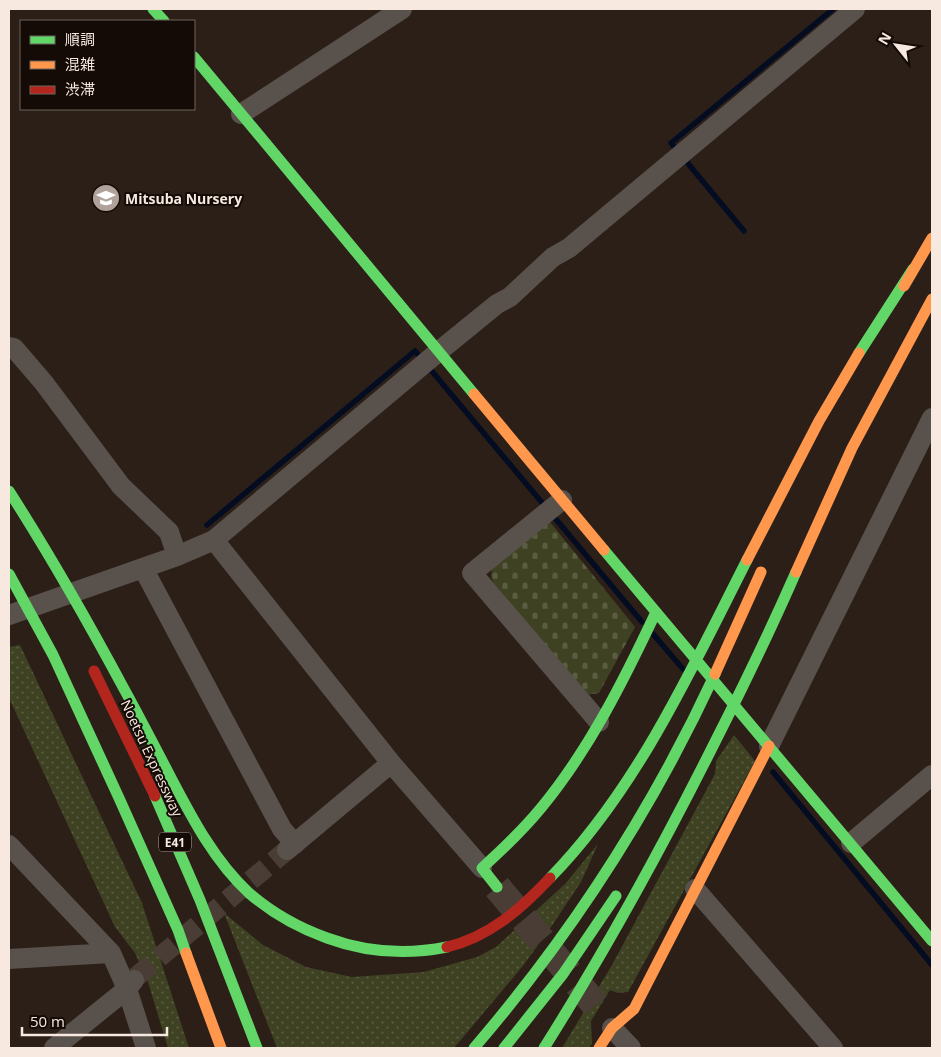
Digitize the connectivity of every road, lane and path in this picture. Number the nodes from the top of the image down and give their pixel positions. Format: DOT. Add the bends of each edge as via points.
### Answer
graph roads {
  1 [pos="153,9"];
  2 [pos="402,9"];
  3 [pos="855,9"];
  4 [pos="163,20"];
  5 [pos="195,58"];
  6 [pos="242,114"];
  7 [pos="932,238"];
  8 [pos="913,269"];
  9 [pos="932,299"];
  10 [pos="9,347"];
  11 [pos="438,352"];
  12 [pos="849,392"];
  13 [pos="932,418"];
  14 [pos="9,491"];
  15 [pos="562,500"];
  16 [pos="214,540"];
  17 [pos="177,556"];
  18 [pos="766,561"];
  19 [pos="143,568"];
  20 [pos="9,574"];
  21 [pos="51,592"];
  22 [pos="60,608"];
  23 [pos="656,612"];
  24 [pos="9,615"];
  25 [pos="88,659"];
  26 [pos="599,722"];
  27 [pos="718,727"];
  28 [pos="769,746"];
  29 [pos="391,763"];
  30 [pos="932,775"];
  31 [pos="652,840"];
  32 [pos="851,843"];
  33 [pos="9,845"];
  34 [pos="482,868"];
  35 [pos="623,886"];
  36 [pos="497,887"];
  37 [pos="695,889"];
  38 [pos="932,941"];
  39 [pos="111,953"];
  40 [pos="9,959"];
  41 [pos="131,983"];
  42 [pos="610,1024"];
  43 [pos="54,1048"];
  44 [pos="146,1048"];
  45 [pos="221,1048"];
  46 [pos="257,1048"];
  47 [pos="474,1048"];
  48 [pos="504,1048"];
  49 [pos="544,1048"];
  50 [pos="599,1048"];
  51 [pos="630,1048"];
  52 [pos="833,1048"];
  1 -- 4 [label="main road"];
  2 -- 6 [label="street"];
  3 -- 11 [label="street" via="569,248 553,257 510,297"];
  5 -- 6 [label="main road"];
  6 -- 11 [label="main road"];
  7 -- 8 [label="main road"];
  8 -- 12 [label="main road"];
  8 -- 14 [label="main road" via="827,406 679,691 615,801 554,876 524,905 466,941 432,950 364,949 332,940 271,909 239,883 217,857 38,534"];
  9 -- 27 [label="main road" via="829,496 797,569"];
  10 -- 17 [label="street" via="14,348 44,383 121,486 169,532"];
  11 -- 15 [label="main road"];
  11 -- 16 [label="street"];
  13 -- 28 [label="street"];
  15 -- 23 [label="main road"];
  15 -- 26 [label="street" via="472,574"];
  16 -- 17 [label="street"];
  16 -- 29 [label="street"];
  17 -- 19 [label="street"];
  18 -- 47 [label="main road" via="699,708 640,816 576,918"];
  19 -- 24 [label="street"];
  19 -- 29 [label="street" via="291,847"];
  20 -- 45 [label="main road, E41" via="53,655 120,798 178,930"];
  21 -- 22 [label="main road"];
  23 -- 26 [label="main road"];
  23 -- 28 [label="main road"];
  25 -- 46 [label="main road, Noetsu Expressway / E41" via="153,790"];
  26 -- 34 [label="main road" via="547,800"];
  27 -- 31 [label="main road"];
  27 -- 49 [label="main road" via="638,892"];
  28 -- 32 [label="main road"];
  28 -- 37 [label="main road"];
  29 -- 34 [label="street"];
  30 -- 32 [label="street"];
  32 -- 38 [label="main road"];
  33 -- 39 [label="street"];
  34 -- 36 [label="main road"];
  35 -- 48 [label="main road" via="571,963"];
  37 -- 42 [label="main road" via="634,1009"];
  37 -- 52 [label="street"];
  39 -- 40 [label="street"];
  39 -- 41 [label="street"];
  41 -- 43 [label="street"];
  41 -- 44 [label="street"];
  42 -- 50 [label="main road"];
  42 -- 51 [label="street"];
}
